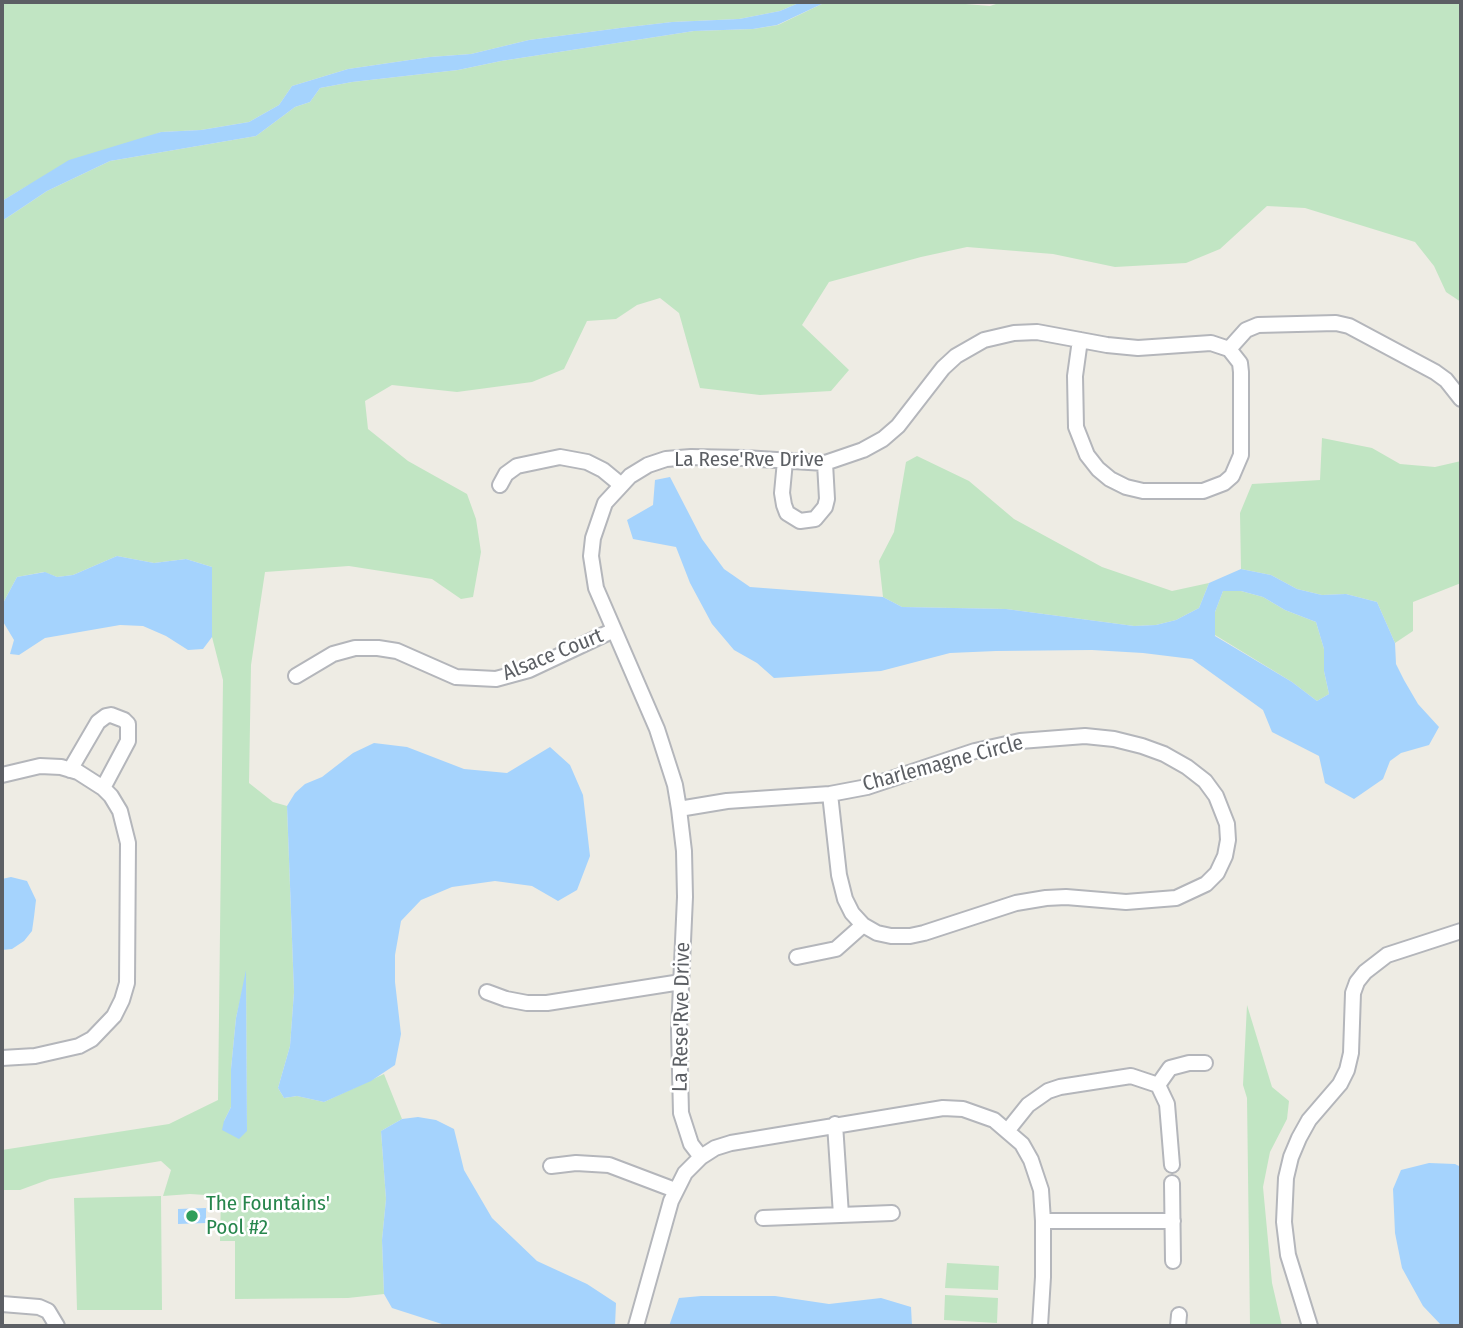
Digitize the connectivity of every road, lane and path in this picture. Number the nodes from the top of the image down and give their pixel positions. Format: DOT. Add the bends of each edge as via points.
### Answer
graph roads {
  1 [pos="1080,340"];
  2 [pos="1229,349"];
  3 [pos="1461,399"];
  4 [pos="785,461"];
  5 [pos="825,463"];
  6 [pos="620,484"];
  7 [pos="500,485"];
  8 [pos="614,630"];
  9 [pos="296,676"];
  10 [pos="70,770"];
  11 [pos="2,775"];
  12 [pos="103,788"];
  13 [pos="830,794"];
  14 [pos="679,809"];
  15 [pos="863,925"];
  16 [pos="1461,931"];
  17 [pos="797,957"];
  18 [pos="681,982"];
  19 [pos="487,992"];
  20 [pos="2,1058"];
  21 [pos="1205,1063"];
  22 [pos="1158,1086"];
  23 [pos="835,1124"];
  24 [pos="1008,1130"];
  25 [pos="701,1157"];
  26 [pos="1172,1165"];
  27 [pos="551,1166"];
  28 [pos="1172,1183"];
  29 [pos="675,1190"];
  30 [pos="892,1213"];
  31 [pos="841,1215"];
  32 [pos="763,1218"];
  33 [pos="1043,1221"];
  34 [pos="1173,1221"];
  35 [pos="1173,1261"];
  36 [pos="2,1304"];
  37 [pos="57,1326"];
  38 [pos="636,1326"];
  39 [pos="1040,1326"];
  40 [pos="1311,1326"];
  1 -- 2 [label="street, La Rese'Rve Drive" via="1138,348 1211,343"];
  1 -- 2 [label="street" via="1075,376 1079,439 1110,479 1143,491 1203,491 1232,476 1241,455 1241,373 1240,363"];
  1 -- 5 [label="street, La Rese'Rve Drive" via="1037,332 976,344 943,368 883,439"];
  2 -- 3 [label="street" via="1246,331 1258,326 1336,323 1435,372"];
  4 -- 5 [label="street, La Rese'Rve Drive"];
  4 -- 5 [label="street" via="784,505 800,521 815,519 825,507"];
  4 -- 6 [label="street, La Rese'Rve Drive" via="666,459"];
  6 -- 7 [label="street" via="587,462 560,457 517,466"];
  6 -- 8 [label="street, La Rese'Rve Drive" via="597,521 591,556 596,588"];
  8 -- 9 [label="street, Alsace Court" via="528,670 496,679 456,677 417,658 378,648 333,654"];
  8 -- 14 [label="street, La Rese'Rve Drive" via="657,729"];
  10 -- 11 [label="street" via="40,766"];
  10 -- 12 [label="street"];
  10 -- 12 [label="street" via="98,722 111,715 124,720 128,741"];
  12 -- 20 [label="street" via="120,811 128,843 128,958 122,1000 104,1029 79,1046"];
  13 -- 14 [label="street, Charlemagne Circle"];
  13 -- 15 [label="street" via="842,887 852,913"];
  13 -- 15 [label="street, Charlemagne Circle" via="986,749 1085,736 1143,746 1187,767 1216,796 1227,824 1225,856 1217,873 1206,884 1176,898 1126,902 1046,898 910,936 877,933"];
  14 -- 18 [label="street, La Rese'Rve Drive" via="685,897"];
  15 -- 17 [label="street" via="836,949"];
  16 -- 40 [label="street" via="1388,955 1357,982 1347,1070 1299,1138 1286,1178 1288,1255"];
  18 -- 19 [label="street" via="547,1003 527,1003"];
  18 -- 25 [label="street, La Rese'Rve Drive" via="681,1113"];
  21 -- 22 [label="street" via="1170,1068"];
  22 -- 24 [label="street" via="1131,1076 1060,1087 1037,1097"];
  22 -- 26 [label="street" via="1167,1104"];
  23 -- 24 [label="street" via="943,1108 978,1113"];
  23 -- 25 [label="street" via="731,1143"];
  23 -- 31 [label="street"];
  24 -- 33 [label="street" via="1022,1144 1037,1174"];
  25 -- 29 [label="street"];
  27 -- 29 [label="street" via="609,1165"];
  28 -- 34 [label="street"];
  29 -- 38 [label="street"];
  30 -- 31 [label="street"];
  31 -- 32 [label="street"];
  33 -- 34 [label="street"];
  33 -- 39 [label="street"];
  34 -- 35 [label="street"];
  36 -- 37 [label="street" via="39,1307 48,1311"];
}
